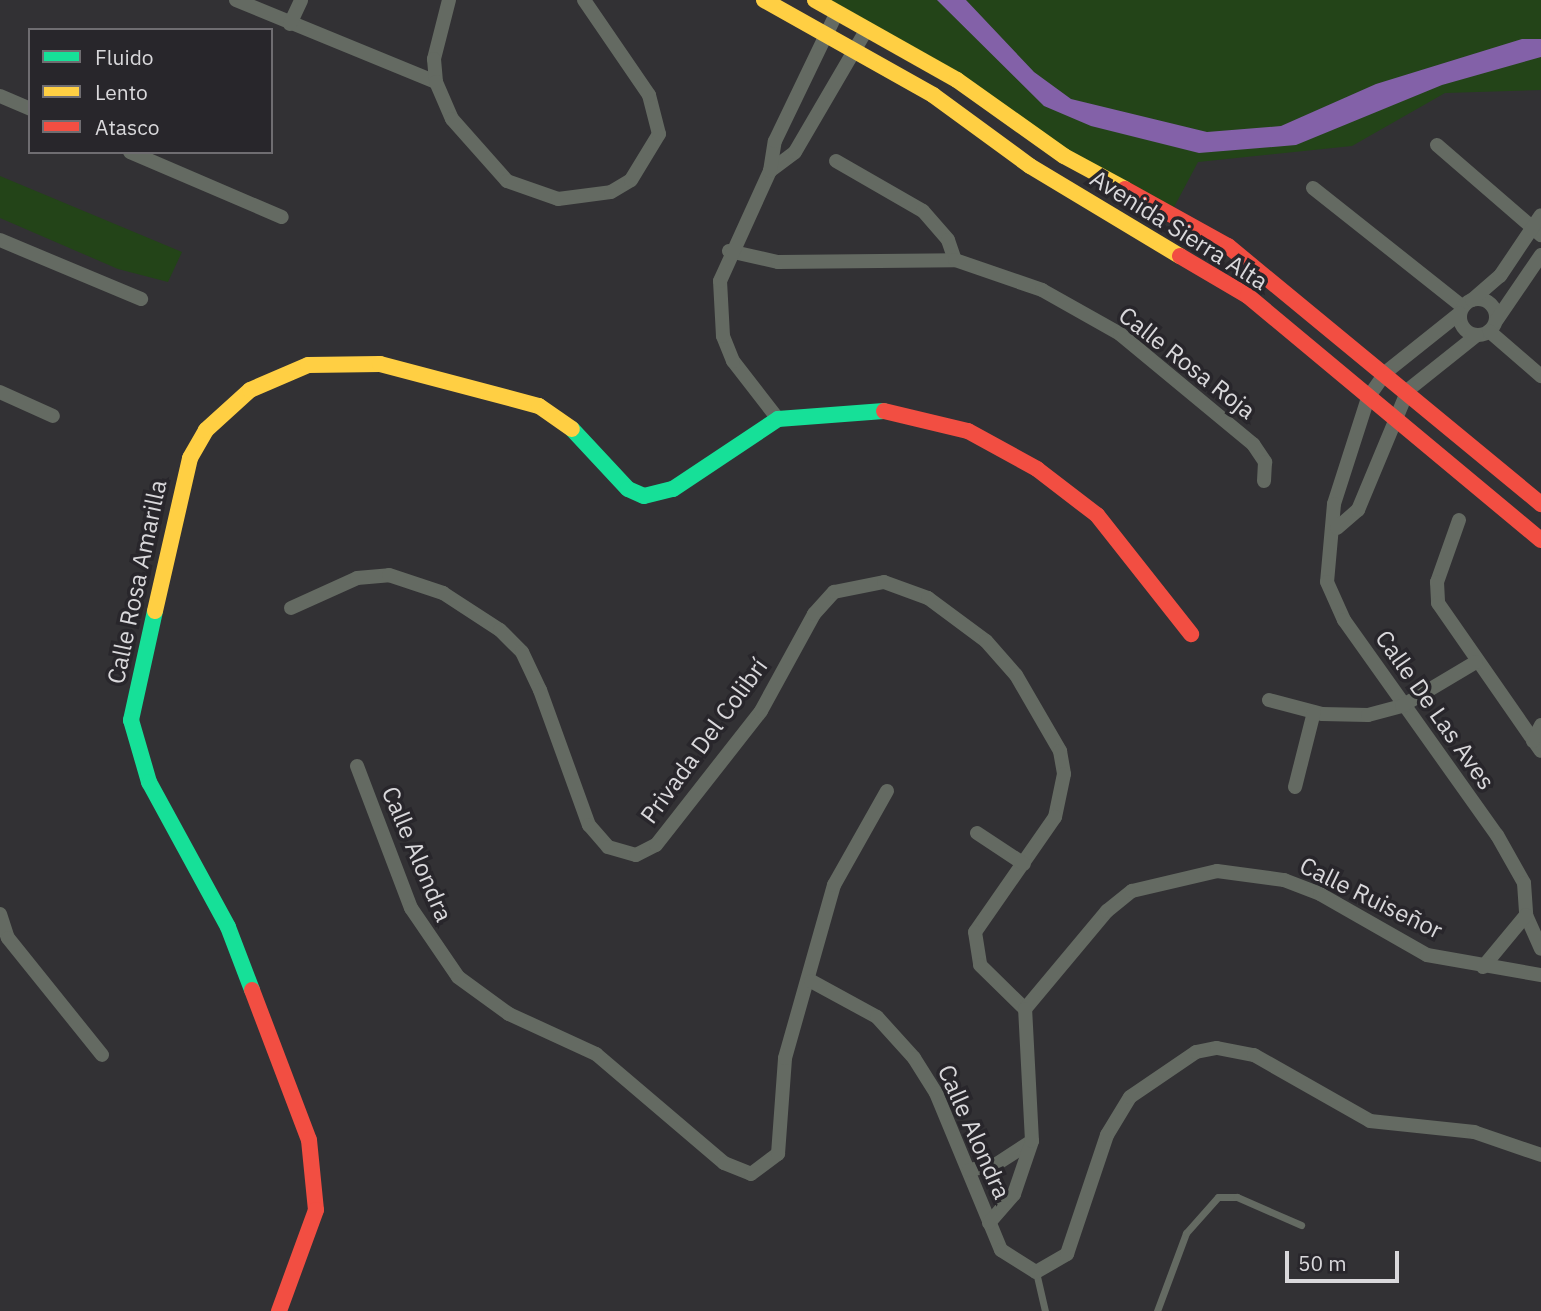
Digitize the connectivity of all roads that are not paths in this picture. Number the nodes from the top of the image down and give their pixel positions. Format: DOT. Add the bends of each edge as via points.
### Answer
graph roads {
  1 [pos="236,0"];
  2 [pos="301,0"];
  3 [pos="449,0"];
  4 [pos="584,0"];
  5 [pos="764,0"];
  6 [pos="815,0"];
  7 [pos="837,12"];
  8 [pos="290,24"];
  9 [pos="867,29"];
  10 [pos="822,37"];
  11 [pos="853,52"];
  12 [pos="436,82"];
  13 [pos="0,96"];
  14 [pos="793,107"];
  15 [pos="28,108"];
  16 [pos="814,118"];
  17 [pos="1437,145"];
  18 [pos="135,154"];
  19 [pos="836,161"];
  20 [pos="770,171"];
  21 [pos="1117,187"];
  22 [pos="1312,188"];
  23 [pos="1106,208"];
  24 [pos="1541,215"];
  25 [pos="282,217"];
  26 [pos="1535,230"];
  27 [pos="0,240"];
  28 [pos="729,251"];
  29 [pos="1541,256"];
  30 [pos="955,260"];
  31 [pos="141,299"];
  32 [pos="1465,306"];
  33 [pos="1487,329"];
  34 [pos="1386,372"];
  35 [pos="1541,376"];
  36 [pos="1408,390"];
  37 [pos="0,392"];
  38 [pos="1368,398"];
  39 [pos="53,416"];
  40 [pos="1394,418"];
  41 [pos="778,419"];
  42 [pos="1347,468"];
  43 [pos="1370,477"];
  44 [pos="1264,481"];
  45 [pos="1541,504"];
  46 [pos="1459,520"];
  47 [pos="1336,527"];
  48 [pos="1541,540"];
  49 [pos="292,608"];
  50 [pos="1191,634"];
  51 [pos="1476,662"];
  52 [pos="1269,700"];
  53 [pos="1402,706"];
  54 [pos="1314,712"];
  55 [pos="1541,725"];
  56 [pos="1537,746"];
  57 [pos="357,766"];
  58 [pos="1295,787"];
  59 [pos="887,791"];
  60 [pos="977,833"];
  61 [pos="1024,864"];
  62 [pos="0,914"];
  63 [pos="1526,915"];
  64 [pos="4,936"];
  65 [pos="1541,949"];
  66 [pos="1483,967"];
  67 [pos="1541,975"];
  68 [pos="811,981"];
  69 [pos="1025,1009"];
  70 [pos="102,1055"];
  71 [pos="1032,1141"];
  72 [pos="1541,1155"];
  73 [pos="969,1170"];
  74 [pos="989,1223"];
  75 [pos="1301,1225"];
  76 [pos="1036,1272"];
  77 [pos="279,1311"];
  78 [pos="1045,1311"];
  79 [pos="1157,1311"];
  1 -- 8 [label="street"];
  2 -- 8 [label="street"];
  3 -- 12 [label="street" via="438,36"];
  4 -- 12 [label="street" via="657,114 655,149 631,180 611,192 558,199 507,181 452,119"];
  5 -- 10 [label="street, Avenida Sierra Alta"];
  6 -- 7 [label="street, Avenida Sierra Alta"];
  7 -- 9 [label="street, Avenida Sierra Alta"];
  7 -- 10 [label="street"];
  8 -- 12 [label="street"];
  9 -- 11 [label="street"];
  9 -- 21 [label="street, Avenida Sierra Alta"];
  10 -- 11 [label="street, Avenida Sierra Alta"];
  10 -- 14 [label="street"];
  11 -- 16 [label="street"];
  11 -- 23 [label="street, Avenida Sierra Alta" via="933,95 1030,166"];
  13 -- 15 [label="street"];
  14 -- 16 [label="street"];
  14 -- 20 [label="street" via="775,141"];
  16 -- 20 [label="street" via="795,152"];
  17 -- 26 [label="street"];
  18 -- 25 [label="street"];
  19 -- 30 [label="street" via="923,211 948,240"];
  20 -- 28 [label="street"];
  21 -- 23 [label="street"];
  21 -- 34 [label="street, Avenida Sierra Alta" via="1228,246"];
  22 -- 32 [label="street"];
  23 -- 38 [label="street, Avenida Sierra Alta" via="1248,296"];
  24 -- 26 [label="street, Calle De Las Aves"];
  26 -- 32 [label="street, Calle De Las Aves" via="1500,276"];
  27 -- 31 [label="street"];
  28 -- 30 [label="street, Calle Rosa Roja" via="778,262"];
  28 -- 41 [label="street" via="720,281 723,337 749,387"];
  29 -- 33 [label="street"];
  30 -- 44 [label="street, Calle Rosa Roja" via="1042,290 1120,334 1262,453"];
  32 -- 33 [label="street" via="1462,325"];
  32 -- 33 [label="street" via="1490,303"];
  32 -- 34 [label="street, Calle De Las Aves"];
  33 -- 35 [label="street"];
  33 -- 36 [label="street"];
  34 -- 36 [label="street, Avenida Sierra Alta"];
  34 -- 38 [label="street, Calle De Las Aves"];
  36 -- 40 [label="street, Calle De Las Aves"];
  36 -- 45 [label="street, Avenida Sierra Alta"];
  37 -- 39 [label="street"];
  38 -- 40 [label="street, Avenida Sierra Alta"];
  38 -- 42 [label="street, Calle De Las Aves"];
  40 -- 43 [label="street, Calle De Las Aves"];
  40 -- 48 [label="street, Avenida Sierra Alta"];
  41 -- 50 [label="street, Calle Rosa Amarilla" via="866,409 968,431 1037,469 1097,515"];
  41 -- 77 [label="street, Calle Rosa Amarilla" via="673,489 644,496 628,489 570,427 539,407 380,364 308,365 250,390 223,411 190,458 131,720 149,782 228,927 309,1140 316,1210"];
  42 -- 43 [label="street"];
  42 -- 47 [label="street, Calle De Las Aves" via="1334,503"];
  43 -- 47 [label="street, Calle De Las Aves" via="1357,510"];
  46 -- 51 [label="street" via="1437,594"];
  47 -- 53 [label="street, Calle De Las Aves" via="1327,561 1332,601"];
  49 -- 61 [label="street, Privada Del Colibrí" via="356,578 390,575 443,593 492,624 522,652 589,825 608,847 636,855 656,845 761,711 823,602 865,581 908,589 986,641 1016,675 1056,741 1062,794 1045,835"];
  51 -- 53 [label="street"];
  51 -- 56 [label="street"];
  52 -- 54 [label="street"];
  53 -- 54 [label="street" via="1345,718"];
  53 -- 63 [label="street, Calle De Las Aves" via="1497,835 1524,883"];
  54 -- 58 [label="street"];
  55 -- 56 [label="street"];
  57 -- 68 [label="street, Calle Alondra" via="411,908 458,977 509,1014 596,1054 738,1171 763,1171 778,1154 785,1058"];
  59 -- 68 [label="street" via="834,885"];
  60 -- 61 [label="street"];
  61 -- 69 [label="street, Privada Del Colibrí" via="983,917 974,945 986,973"];
  62 -- 64 [label="street"];
  63 -- 65 [label="street, Calle De Las Aves"];
  63 -- 66 [label="street"];
  64 -- 70 [label="street"];
  66 -- 67 [label="street, Calle Ruiseñor"];
  66 -- 69 [label="street, Calle Ruiseñor" via="1396,942 1331,900 1284,880 1246,872 1190,873 1132,891 1107,911"];
  68 -- 73 [label="street, Calle Alondra" via="861,1006 897,1037 936,1093"];
  69 -- 71 [label="street"];
  71 -- 73 [label="street" via="995,1165"];
  71 -- 74 [label="street" via="1014,1194"];
  72 -- 76 [label="street" via="1474,1132 1370,1121 1254,1055 1217,1048 1196,1052 1130,1097 1107,1135 1067,1254"];
  73 -- 74 [label="street, Calle Alondra"];
  74 -- 76 [label="street, Calle Alondra" via="1011,1262"];
  75 -- 79 [label="lane" via="1237,1197 1218,1197 1186,1233"];
  76 -- 78 [label="lane"];
}
